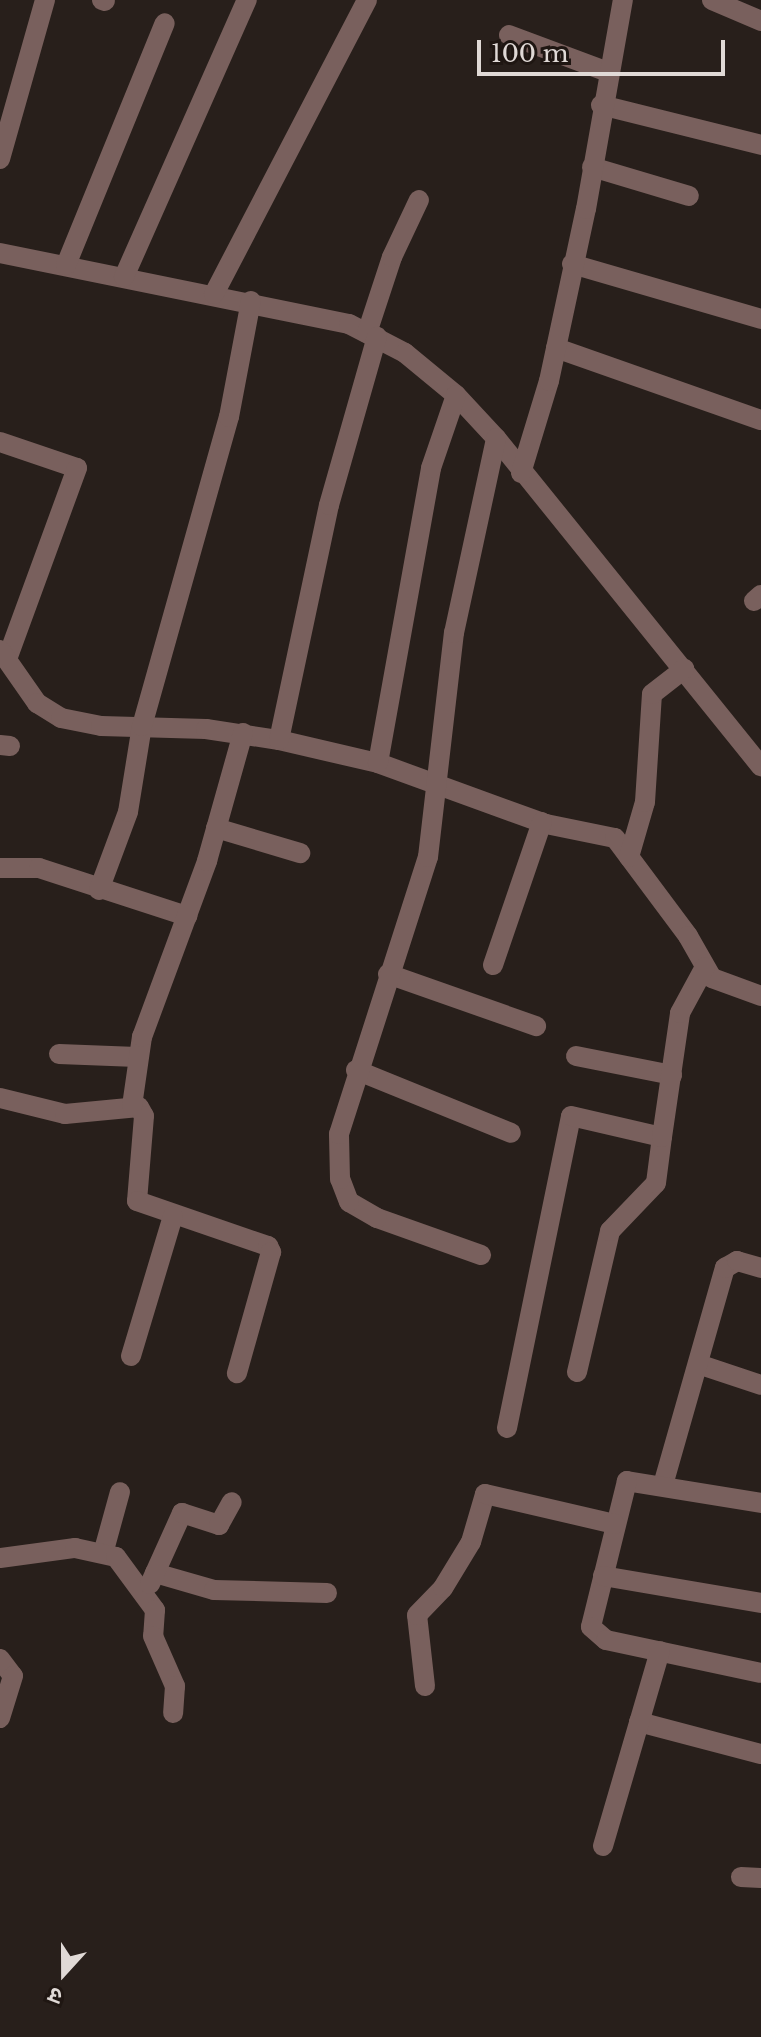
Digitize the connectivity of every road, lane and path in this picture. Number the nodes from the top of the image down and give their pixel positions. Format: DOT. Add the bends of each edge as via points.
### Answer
graph roads {
  1 [pos="45,0"];
  2 [pos="247,0"];
  3 [pos="367,0"];
  4 [pos="623,0"];
  5 [pos="712,0"];
  6 [pos="761,21"];
  7 [pos="165,23"];
  8 [pos="509,35"];
  9 [pos="608,72"];
  10 [pos="601,105"];
  11 [pos="761,145"];
  12 [pos="0,159"];
  13 [pos="592,167"];
  14 [pos="689,196"];
  15 [pos="419,200"];
  16 [pos="0,253"];
  17 [pos="69,259"];
  18 [pos="572,264"];
  19 [pos="127,269"];
  20 [pos="218,287"];
  21 [pos="251,301"];
  22 [pos="759,311"];
  23 [pos="372,327"];
  24 [pos="556,348"];
  25 [pos="456,395"];
  26 [pos="761,420"];
  27 [pos="496,438"];
  28 [pos="0,442"];
  29 [pos="525,463"];
  30 [pos="3,655"];
  31 [pos="684,669"];
  32 [pos="142,726"];
  33 [pos="243,733"];
  34 [pos="279,740"];
  35 [pos="378,763"];
  36 [pos="761,766"];
  37 [pos="439,783"];
  38 [pos="542,822"];
  39 [pos="216,828"];
  40 [pos="300,853"];
  41 [pos="629,857"];
  42 [pos="0,868"];
  43 [pos="99,890"];
  44 [pos="187,916"];
  45 [pos="493,965"];
  46 [pos="705,967"];
  47 [pos="388,974"];
  48 [pos="761,996"];
  49 [pos="536,1026"];
  50 [pos="59,1054"];
  51 [pos="576,1056"];
  52 [pos="137,1057"];
  53 [pos="356,1070"];
  54 [pos="672,1075"];
  55 [pos="0,1098"];
  56 [pos="132,1106"];
  57 [pos="511,1133"];
  58 [pos="662,1137"];
  59 [pos="173,1216"];
  60 [pos="481,1255"];
  61 [pos="761,1268"];
  62 [pos="131,1356"];
  63 [pos="698,1364"];
  64 [pos="577,1372"];
  65 [pos="237,1373"];
  66 [pos="761,1385"];
  67 [pos="507,1428"];
  68 [pos="663,1485"];
  69 [pos="120,1492"];
  70 [pos="232,1502"];
  71 [pos="761,1503"];
  72 [pos="615,1524"];
  73 [pos="104,1550"];
  74 [pos="0,1558"];
  75 [pos="155,1573"];
  76 [pos="603,1576"];
  77 [pos="145,1592"];
  78 [pos="327,1593"];
  79 [pos="761,1603"];
  80 [pos="660,1651"];
  81 [pos="0,1659"];
  82 [pos="761,1673"];
  83 [pos="425,1686"];
  84 [pos="173,1713"];
  85 [pos="0,1718"];
  86 [pos="639,1722"];
  87 [pos="761,1754"];
  88 [pos="603,1846"];
  1 -- 12 [label="street"];
  2 -- 19 [label="street"];
  3 -- 20 [label="street"];
  4 -- 9 [label="street"];
  5 -- 6 [label="street"];
  7 -- 17 [label="street"];
  8 -- 9 [label="street"];
  9 -- 10 [label="street"];
  10 -- 11 [label="street"];
  10 -- 13 [label="street"];
  13 -- 14 [label="street"];
  13 -- 18 [label="street"];
  15 -- 23 [label="street"];
  16 -- 17 [label="street"];
  17 -- 19 [label="street"];
  18 -- 22 [label="street"];
  18 -- 24 [label="street"];
  19 -- 20 [label="street"];
  20 -- 21 [label="street"];
  21 -- 23 [label="street"];
  21 -- 32 [label="street" via="229,417"];
  23 -- 25 [label="street"];
  23 -- 34 [label="street"];
  24 -- 26 [label="street"];
  24 -- 29 [label="street"];
  25 -- 27 [label="street"];
  25 -- 35 [label="street" via="429,482"];
  27 -- 29 [label="street"];
  27 -- 37 [label="street" via="454,633"];
  28 -- 30 [label="street" via="77,468"];
  29 -- 31 [label="street"];
  30 -- 32 [label="street" via="47,712 101,726"];
  31 -- 36 [label="street"];
  31 -- 41 [label="street" via="652,694 647,793"];
  32 -- 33 [label="street"];
  32 -- 43 [label="street" via="128,812"];
  33 -- 34 [label="street"];
  33 -- 39 [label="street"];
  34 -- 35 [label="street"];
  35 -- 37 [label="street"];
  37 -- 38 [label="street"];
  37 -- 47 [label="street" via="428,857"];
  38 -- 41 [label="street" via="615,838"];
  38 -- 45 [label="street"];
  39 -- 40 [label="street"];
  39 -- 44 [label="street"];
  41 -- 46 [label="street"];
  42 -- 43 [label="street" via="30,866"];
  43 -- 44 [label="street"];
  44 -- 52 [label="street"];
  46 -- 48 [label="street" via="716,981"];
  46 -- 54 [label="street" via="683,1005"];
  47 -- 49 [label="street"];
  47 -- 53 [label="street"];
  50 -- 52 [label="street"];
  51 -- 54 [label="street"];
  52 -- 56 [label="street"];
  53 -- 57 [label="street"];
  53 -- 60 [label="street" via="339,1134 340,1179 349,1202 377,1218"];
  54 -- 58 [label="street"];
  55 -- 56 [label="street" via="65,1114"];
  56 -- 59 [label="street" via="144,1116 135,1197"];
  58 -- 64 [label="street" via="656,1183 610,1231"];
  58 -- 67 [label="street" via="571,1116"];
  59 -- 62 [label="street"];
  59 -- 65 [label="street" via="271,1249"];
  61 -- 63 [label="street" via="737,1261 725,1268"];
  63 -- 66 [label="street"];
  63 -- 68 [label="street"];
  68 -- 71 [label="street"];
  68 -- 72 [label="street" via="625,1483"];
  69 -- 73 [label="street"];
  70 -- 75 [label="street" via="219,1525 182,1513"];
  72 -- 76 [label="street"];
  72 -- 83 [label="street" via="485,1494 471,1542 443,1588 417,1615"];
  73 -- 74 [label="street" via="55,1549"];
  73 -- 77 [label="street" via="124,1564"];
  75 -- 77 [label="street"];
  75 -- 78 [label="street" via="214,1590"];
  76 -- 79 [label="street"];
  76 -- 80 [label="street" via="593,1633"];
  77 -- 84 [label="street" via="157,1616 154,1640 175,1686"];
  80 -- 82 [label="street"];
  80 -- 86 [label="street"];
  81 -- 85 [label="street" via="13,1676"];
  86 -- 87 [label="street"];
  86 -- 88 [label="street"];
}
